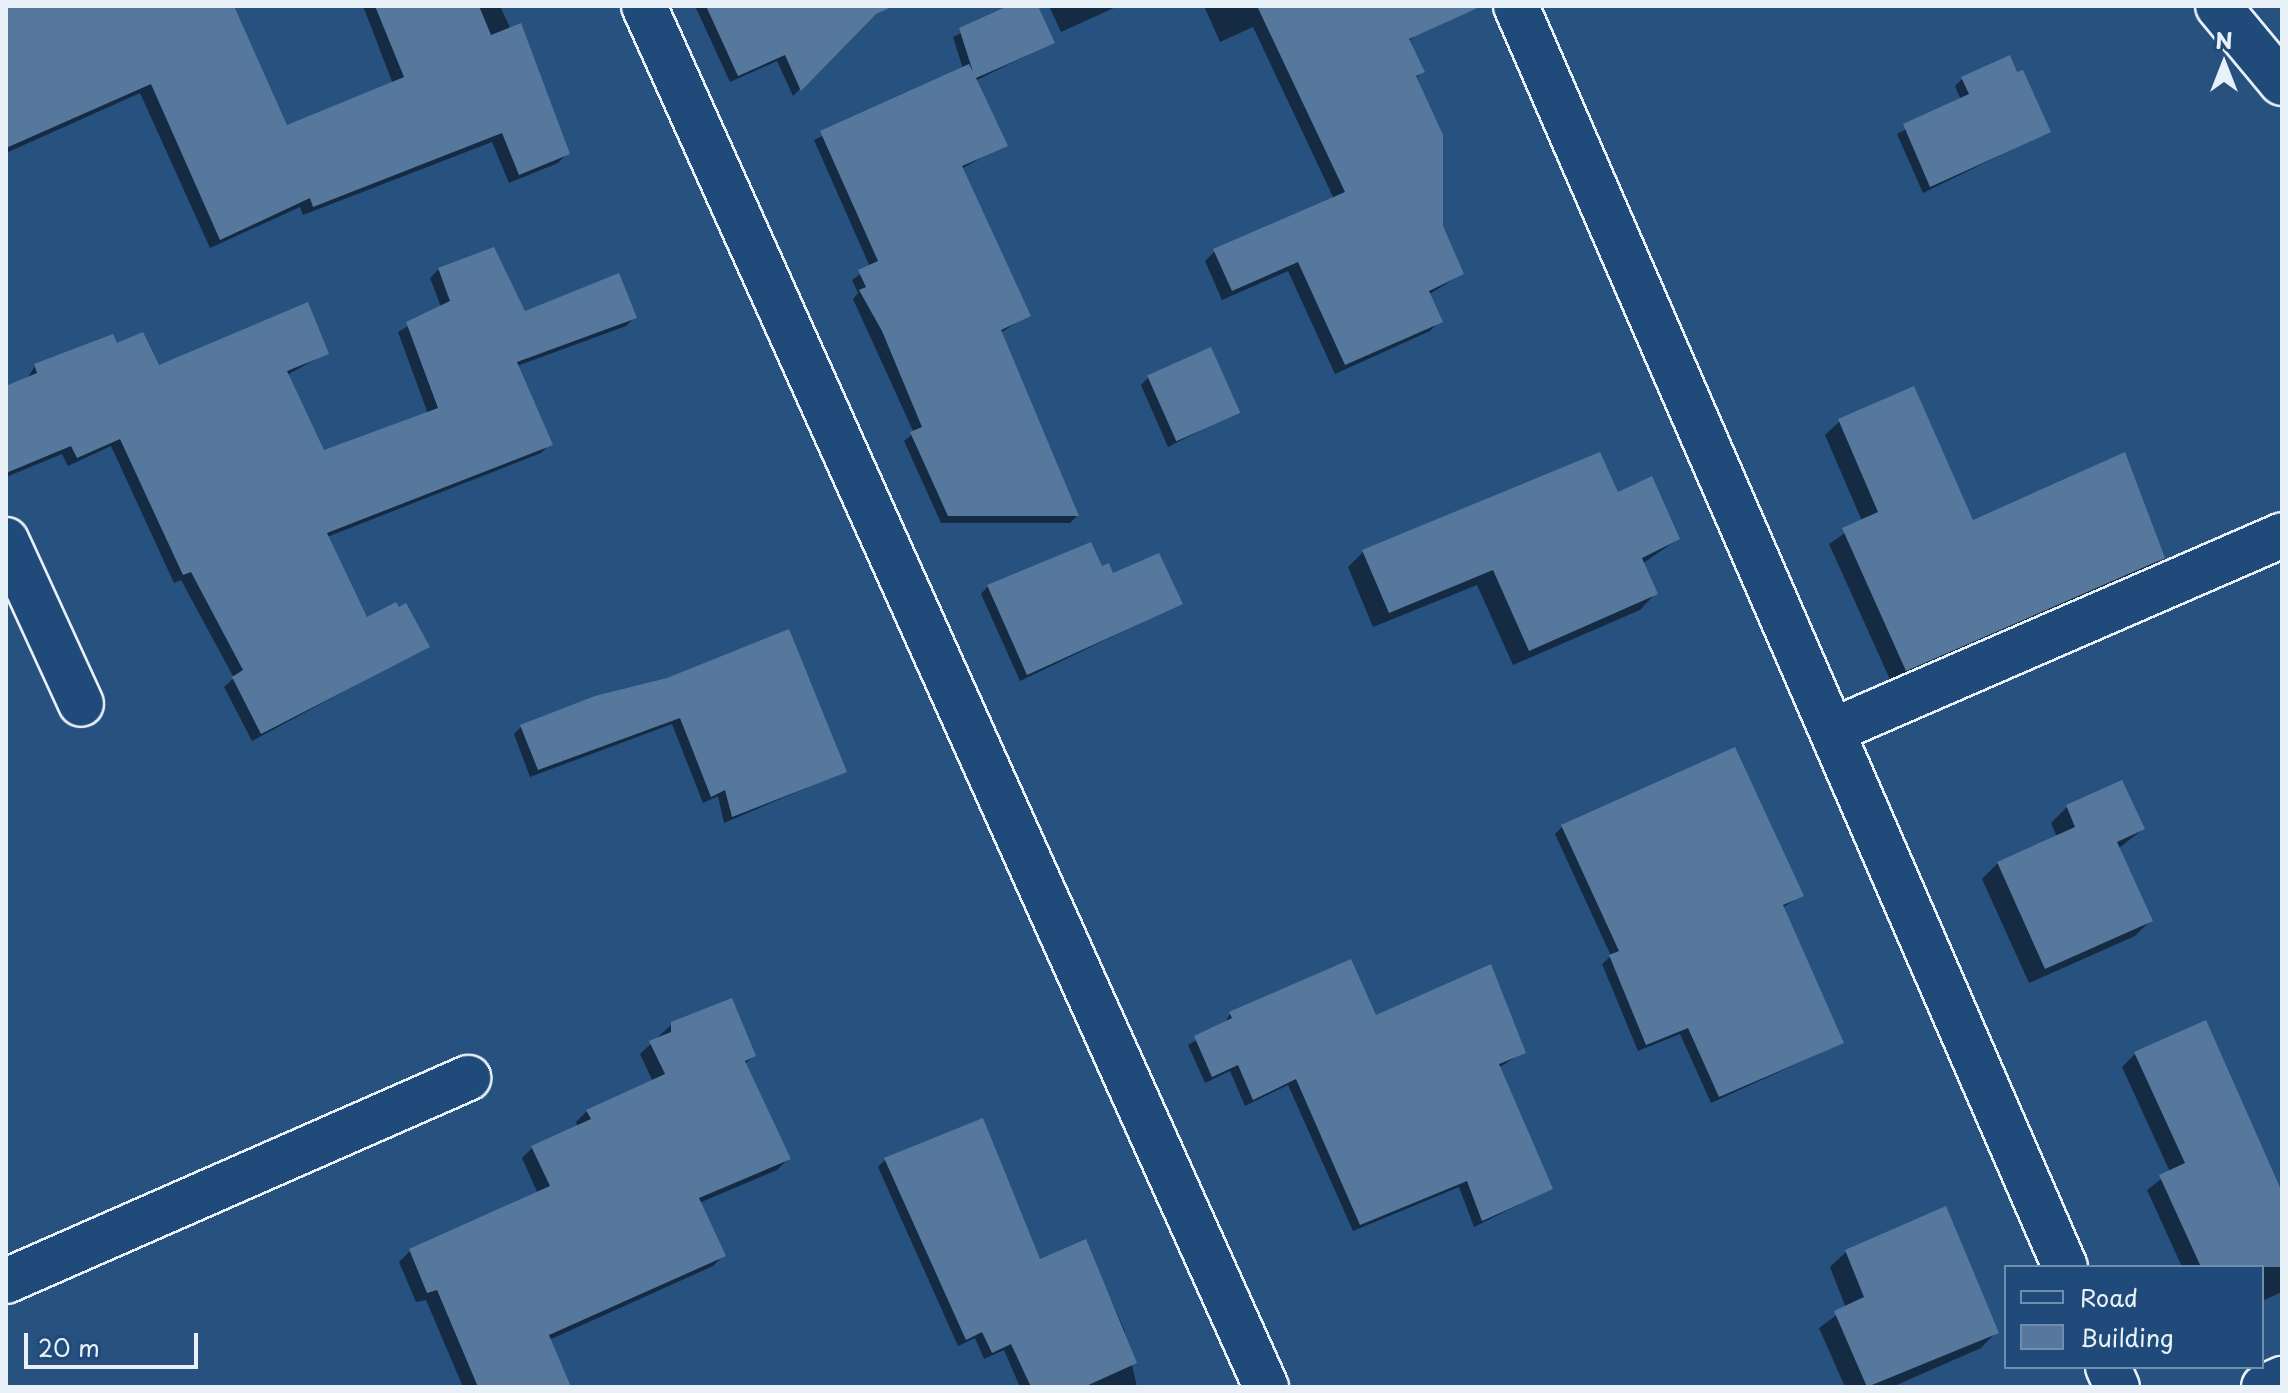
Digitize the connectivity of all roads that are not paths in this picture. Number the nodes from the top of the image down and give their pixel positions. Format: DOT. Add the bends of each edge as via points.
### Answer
graph roads {
  1 [pos="644,6"];
  2 [pos="1516,6"];
  3 [pos="2218,6"];
  4 [pos="2282,83"];
  5 [pos="2282,535"];
  6 [pos="6,540"];
  7 [pos="81,704"];
  8 [pos="1832,731"];
  9 [pos="468,1078"];
  10 [pos="2064,1265"];
  11 [pos="6,1281"];
  12 [pos="2282,1379"];
  13 [pos="1266,1387"];
  14 [pos="2264,1387"];
  1 -- 13 [label="street"];
  2 -- 8 [label="street"];
  3 -- 4 [label="street"];
  5 -- 8 [label="street"];
  6 -- 7 [label="street"];
  8 -- 10 [label="street"];
  9 -- 11 [label="street"];
  12 -- 14 [label="street"];
}
